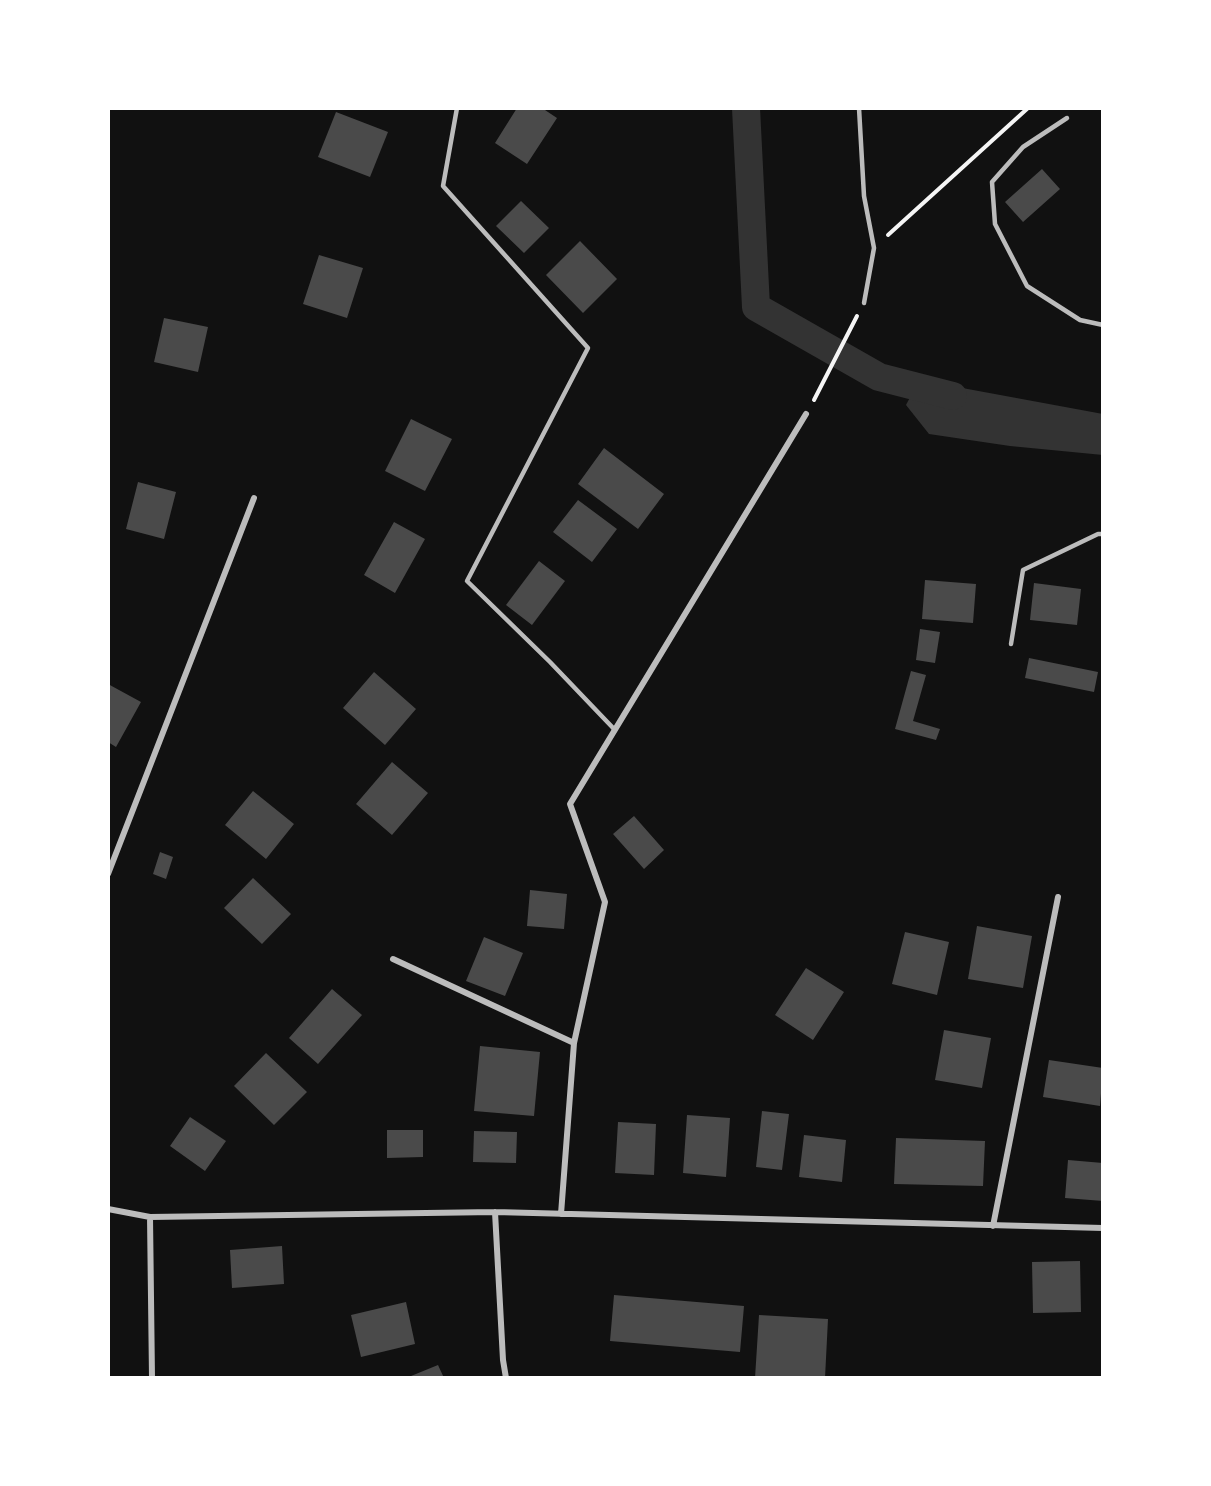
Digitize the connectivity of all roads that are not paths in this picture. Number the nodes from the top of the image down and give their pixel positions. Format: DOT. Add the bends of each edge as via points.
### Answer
graph roads {
  1 [pos="457,108"];
  2 [pos="859,108"];
  3 [pos="1067,118"];
  4 [pos="864,303"];
  5 [pos="1103,325"];
  6 [pos="806,414"];
  7 [pos="254,498"];
  8 [pos="1103,534"];
  9 [pos="1011,644"];
  10 [pos="615,730"];
  11 [pos="108,874"];
  12 [pos="1058,897"];
  13 [pos="393,959"];
  14 [pos="574,1043"];
  15 [pos="108,1209"];
  16 [pos="495,1212"];
  17 [pos="561,1214"];
  18 [pos="150,1217"];
  19 [pos="993,1226"];
  20 [pos="1103,1228"];
  21 [pos="152,1378"];
  22 [pos="506,1378"];
  1 -- 10 [label="lane" via="443,186 588,348 467,581"];
  2 -- 4 [label="lane" via="864,196 874,248"];
  3 -- 5 [label="lane" via="1023,147 992,182 995,224 1027,286 1080,320"];
  6 -- 10 [label="street"];
  7 -- 11 [label="street"];
  8 -- 9 [label="lane" via="1023,570"];
  10 -- 14 [label="street" via="570,804 605,902"];
  12 -- 19 [label="street"];
  13 -- 14 [label="street"];
  14 -- 17 [label="street"];
  15 -- 18 [label="street"];
  16 -- 17 [label="street"];
  16 -- 18 [label="street"];
  16 -- 22 [label="street"];
  17 -- 19 [label="street"];
  18 -- 21 [label="street"];
  19 -- 20 [label="street"];
}
